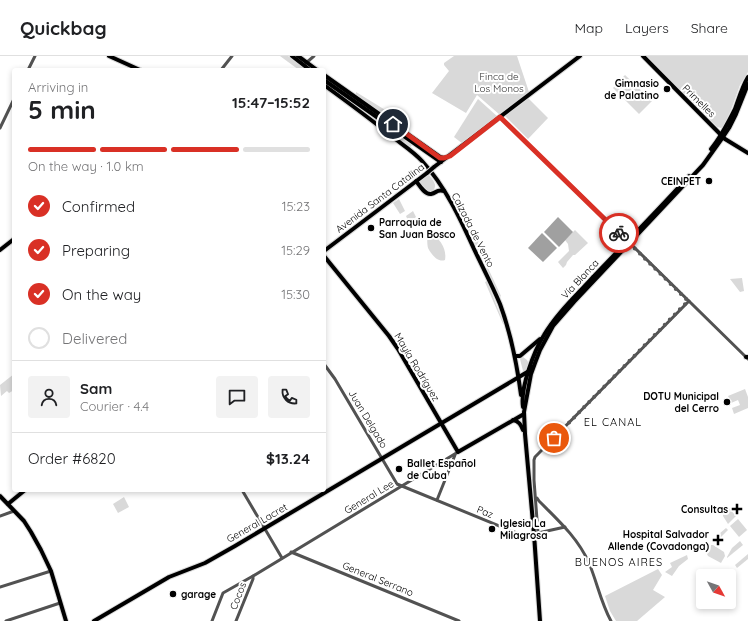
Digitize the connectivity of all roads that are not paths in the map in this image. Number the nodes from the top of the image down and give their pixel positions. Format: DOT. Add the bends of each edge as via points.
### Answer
graph roads {
  1 [pos="35,56"];
  2 [pos="109,56"];
  3 [pos="232,56"];
  4 [pos="292,56"];
  5 [pos="298,56"];
  6 [pos="314,56"];
  7 [pos="580,56"];
  8 [pos="643,56"];
  9 [pos="306,66"];
  10 [pos="29,68"];
  11 [pos="136,68"];
  12 [pos="223,68"];
  13 [pos="326,76"];
  14 [pos="748,77"];
  15 [pos="326,81"];
  16 [pos="748,84"];
  17 [pos="326,86"];
  18 [pos="354,96"];
  19 [pos="12,103"];
  20 [pos="362,107"];
  21 [pos="500,117"];
  22 [pos="380,127"];
  23 [pos="0,128"];
  24 [pos="722,136"];
  25 [pos="748,153"];
  26 [pos="440,160"];
  27 [pos="436,179"];
  28 [pos="416,181"];
  29 [pos="444,191"];
  30 [pos="427,193"];
  31 [pos="12,241"];
  32 [pos="628,242"];
  33 [pos="326,249"];
  34 [pos="0,250"];
  35 [pos="326,258"];
  36 [pos="688,301"];
  37 [pos="542,338"];
  38 [pos="515,356"];
  39 [pos="747,358"];
  40 [pos="534,363"];
  41 [pos="326,366"];
  42 [pos="529,371"];
  43 [pos="517,378"];
  44 [pos="523,387"];
  45 [pos="526,396"];
  46 [pos="523,403"];
  47 [pos="524,413"];
  48 [pos="515,419"];
  49 [pos="442,423"];
  50 [pos="525,434"];
  51 [pos="456,454"];
  52 [pos="382,458"];
  53 [pos="412,480"];
  54 [pos="401,487"];
  55 [pos="409,489"];
  56 [pos="23,492"];
  57 [pos="243,492"];
  58 [pos="325,492"];
  59 [pos="326,492"];
  60 [pos="0,496"];
  61 [pos="536,496"];
  62 [pos="15,499"];
  63 [pos="437,500"];
  64 [pos="8,504"];
  65 [pos="545,507"];
  66 [pos="13,510"];
  67 [pos="537,510"];
  68 [pos="7,513"];
  69 [pos="0,516"];
  70 [pos="566,527"];
  71 [pos="264,529"];
  72 [pos="536,534"];
  73 [pos="291,552"];
  74 [pos="279,553"];
  75 [pos="287,555"];
  76 [pos="282,558"];
  77 [pos="51,571"];
  78 [pos="253,576"];
  79 [pos="0,587"];
  80 [pos="60,603"];
  81 [pos="6,621"];
  82 [pos="66,621"];
  83 [pos="94,621"];
  84 [pos="212,621"];
  85 [pos="236,621"];
  86 [pos="459,621"];
  87 [pos="540,621"];
  88 [pos="611,621"];
  1 -- 10 [label="street"];
  2 -- 11 [label="main road"];
  3 -- 12 [label="street"];
  4 -- 9 [label="main road"];
  5 -- 9 [label="main road"];
  6 -- 9 [label="street"];
  7 -- 21 [label="main road"];
  8 -- 24 [label="main road, Primelles"];
  13 -- 18 [label="main road"];
  14 -- 24 [label="main road, Vía Blanca"];
  15 -- 20 [label="main road"];
  16 -- 24 [label="main road, Vía Blanca" via="736,114"];
  17 -- 22 [label="main road, Calzada de Vento"];
  18 -- 20 [label="main road"];
  18 -- 26 [label="main road"];
  19 -- 23 [label="street"];
  20 -- 22 [label="main road"];
  20 -- 26 [label="main road"];
  21 -- 26 [label="main road" via="448,157"];
  21 -- 32 [label="street"];
  22 -- 27 [label="main road, Calzada de Vento" via="417,156"];
  24 -- 25 [label="main road, Primelles"];
  24 -- 32 [label="main road, Vía Blanca" via="697,172"];
  26 -- 28 [label="main road, Avenida Santa Catalina, bridge"];
  27 -- 29 [label="main road, Calzada de Vento"];
  27 -- 30 [label="main road" via="435,191"];
  28 -- 30 [label="main road"];
  28 -- 33 [label="main road, Avenida Santa Catalina"];
  29 -- 30 [label="main road"];
  29 -- 38 [label="main road, Calzada de Vento" via="461,219 498,300"];
  31 -- 34 [label="main road"];
  32 -- 36 [label="street"];
  32 -- 37 [label="main road, Vía Blanca" via="556,318"];
  32 -- 40 [label="main road, Vía Blanca" via="558,320 545,339"];
  35 -- 49 [label="main road, Mayía Rodríguez" via="389,336"];
  36 -- 39 [label="street"];
  36 -- 61 [label="street" via="535,457"];
  37 -- 38 [label="main road" via="520,356"];
  37 -- 42 [label="main road, Vía Blanca"];
  38 -- 43 [label="main road, Calzada de Vento" via="513,359"];
  40 -- 42 [label="main road"];
  40 -- 45 [label="main road, Vía Blanca"];
  41 -- 52 [label="street, Juan Delgado"];
  42 -- 43 [label="main road, General Lacret"];
  42 -- 44 [label="main road, Vía Blanca"];
  43 -- 44 [label="main road"];
  43 -- 44 [label="main road" via="515,383"];
  43 -- 49 [label="main road, General Lacret"];
  44 -- 45 [label="main road"];
  44 -- 46 [label="main road, Vía Blanca"];
  45 -- 47 [label="main road, Vía Blanca"];
  46 -- 47 [label="main road, Vía Blanca"];
  46 -- 48 [label="main road" via="522,412"];
  47 -- 48 [label="main road, General Lee"];
  47 -- 50 [label="main road, Vía Blanca"];
  48 -- 50 [label="main road"];
  48 -- 51 [label="main road, General Lee"];
  49 -- 51 [label="main road, Mayía Rodríguez"];
  49 -- 52 [label="main road, General Lacret"];
  50 -- 72 [label="main road, Vía Blanca"];
  51 -- 53 [label="street, General Lee"];
  51 -- 63 [label="street"];
  52 -- 54 [label="street, Juan Delgado"];
  52 -- 59 [label="main road, General Lacret"];
  53 -- 54 [label="street, General Lee"];
  53 -- 55 [label="street"];
  54 -- 55 [label="street, Paz"];
  54 -- 73 [label="street, General Lee"];
  55 -- 63 [label="street, Paz"];
  56 -- 62 [label="main road"];
  57 -- 71 [label="street"];
  58 -- 71 [label="main road, General Lacret"];
  60 -- 64 [label="main road"];
  61 -- 65 [label="street"];
  61 -- 67 [label="street"];
  62 -- 64 [label="main road"];
  62 -- 66 [label="main road" via="12,504"];
  63 -- 72 [label="street, Paz" via="519,534"];
  64 -- 66 [label="main road"];
  64 -- 68 [label="street"];
  65 -- 67 [label="street" via="541,506"];
  65 -- 70 [label="street"];
  66 -- 68 [label="street"];
  66 -- 77 [label="main road" via="31,532"];
  67 -- 72 [label="street"];
  68 -- 69 [label="street"];
  70 -- 72 [label="street, Paz"];
  70 -- 88 [label="street" via="589,562"];
  71 -- 74 [label="street"];
  71 -- 83 [label="main road, General Lacret" via="205,563 169,576"];
  72 -- 87 [label="main road, Vía Blanca"];
  73 -- 75 [label="street, General Lee"];
  73 -- 86 [label="street, General Serrano"];
  74 -- 75 [label="street"];
  74 -- 76 [label="street"];
  75 -- 76 [label="street, General Lee"];
  76 -- 78 [label="street, General Lee"];
  77 -- 79 [label="street"];
  77 -- 80 [label="main road"];
  78 -- 84 [label="street, General Lee" via="223,593"];
  78 -- 85 [label="street, Cocos"];
  80 -- 81 [label="street"];
  80 -- 82 [label="main road"];
}
